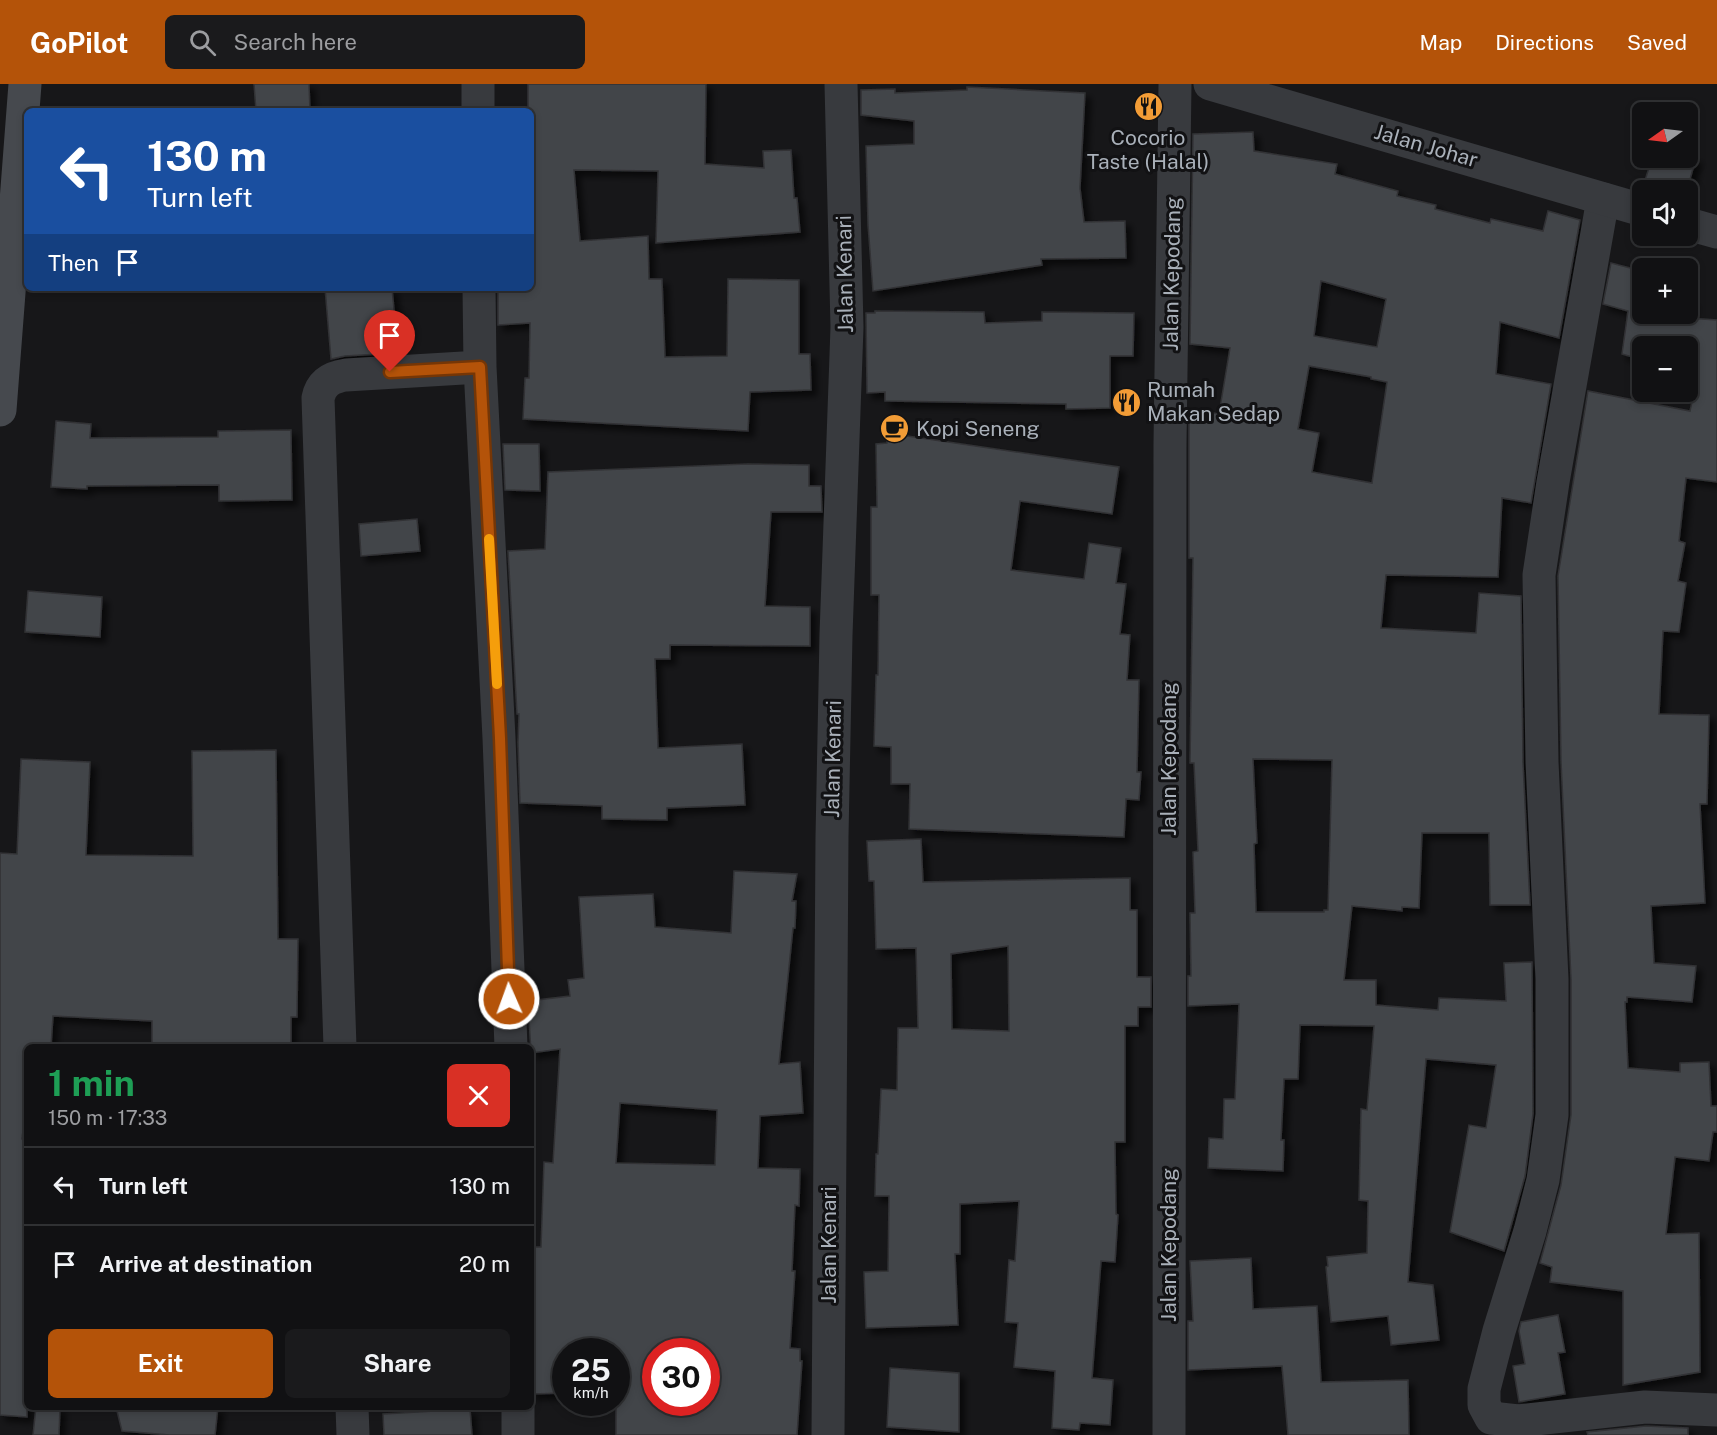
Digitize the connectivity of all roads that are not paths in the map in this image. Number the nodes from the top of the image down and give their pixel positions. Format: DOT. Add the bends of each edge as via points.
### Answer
graph roads {
  1 [pos="25,84"];
  2 [pos="478,84"];
  3 [pos="841,84"];
  4 [pos="1175,84"];
  5 [pos="1209,84"];
  6 [pos="478,108"];
  7 [pos="1603,199"];
  8 [pos="1632,207"];
  9 [pos="1698,227"];
  10 [pos="1717,232"];
  11 [pos="479,291"];
  12 [pos="480,367"];
  13 [pos="0,408"];
  14 [pos="340,1044"];
  15 [pos="511,1044"];
  16 [pos="352,1410"];
  17 [pos="518,1410"];
  18 [pos="1717,1410"];
  19 [pos="1169,1433"];
  20 [pos="352,1435"];
  21 [pos="518,1435"];
  22 [pos="828,1435"];
  1 -- 13 [label="main road"];
  2 -- 6 [label="street"];
  3 -- 22 [label="street, Jalan Kenari" via="847,327 832,825"];
  4 -- 19 [label="street, Jalan Kepodang" via="1170,456"];
  5 -- 7 [label="street, Jalan Johar"];
  7 -- 8 [label="street, Jalan Johar"];
  7 -- 18 [label="street" via="1539,575 1542,762 1552,979 1552,1116 1543,1180 1499,1331 1484,1389 1484,1405 1491,1418 1518,1421 1645,1407"];
  9 -- 10 [label="street"];
  11 -- 12 [label="street"];
  12 -- 14 [label="street" via="346,375 334,377 319,391"];
  12 -- 15 [label="street" via="500,738"];
  16 -- 20 [label="street"];
  17 -- 21 [label="street"];
}
